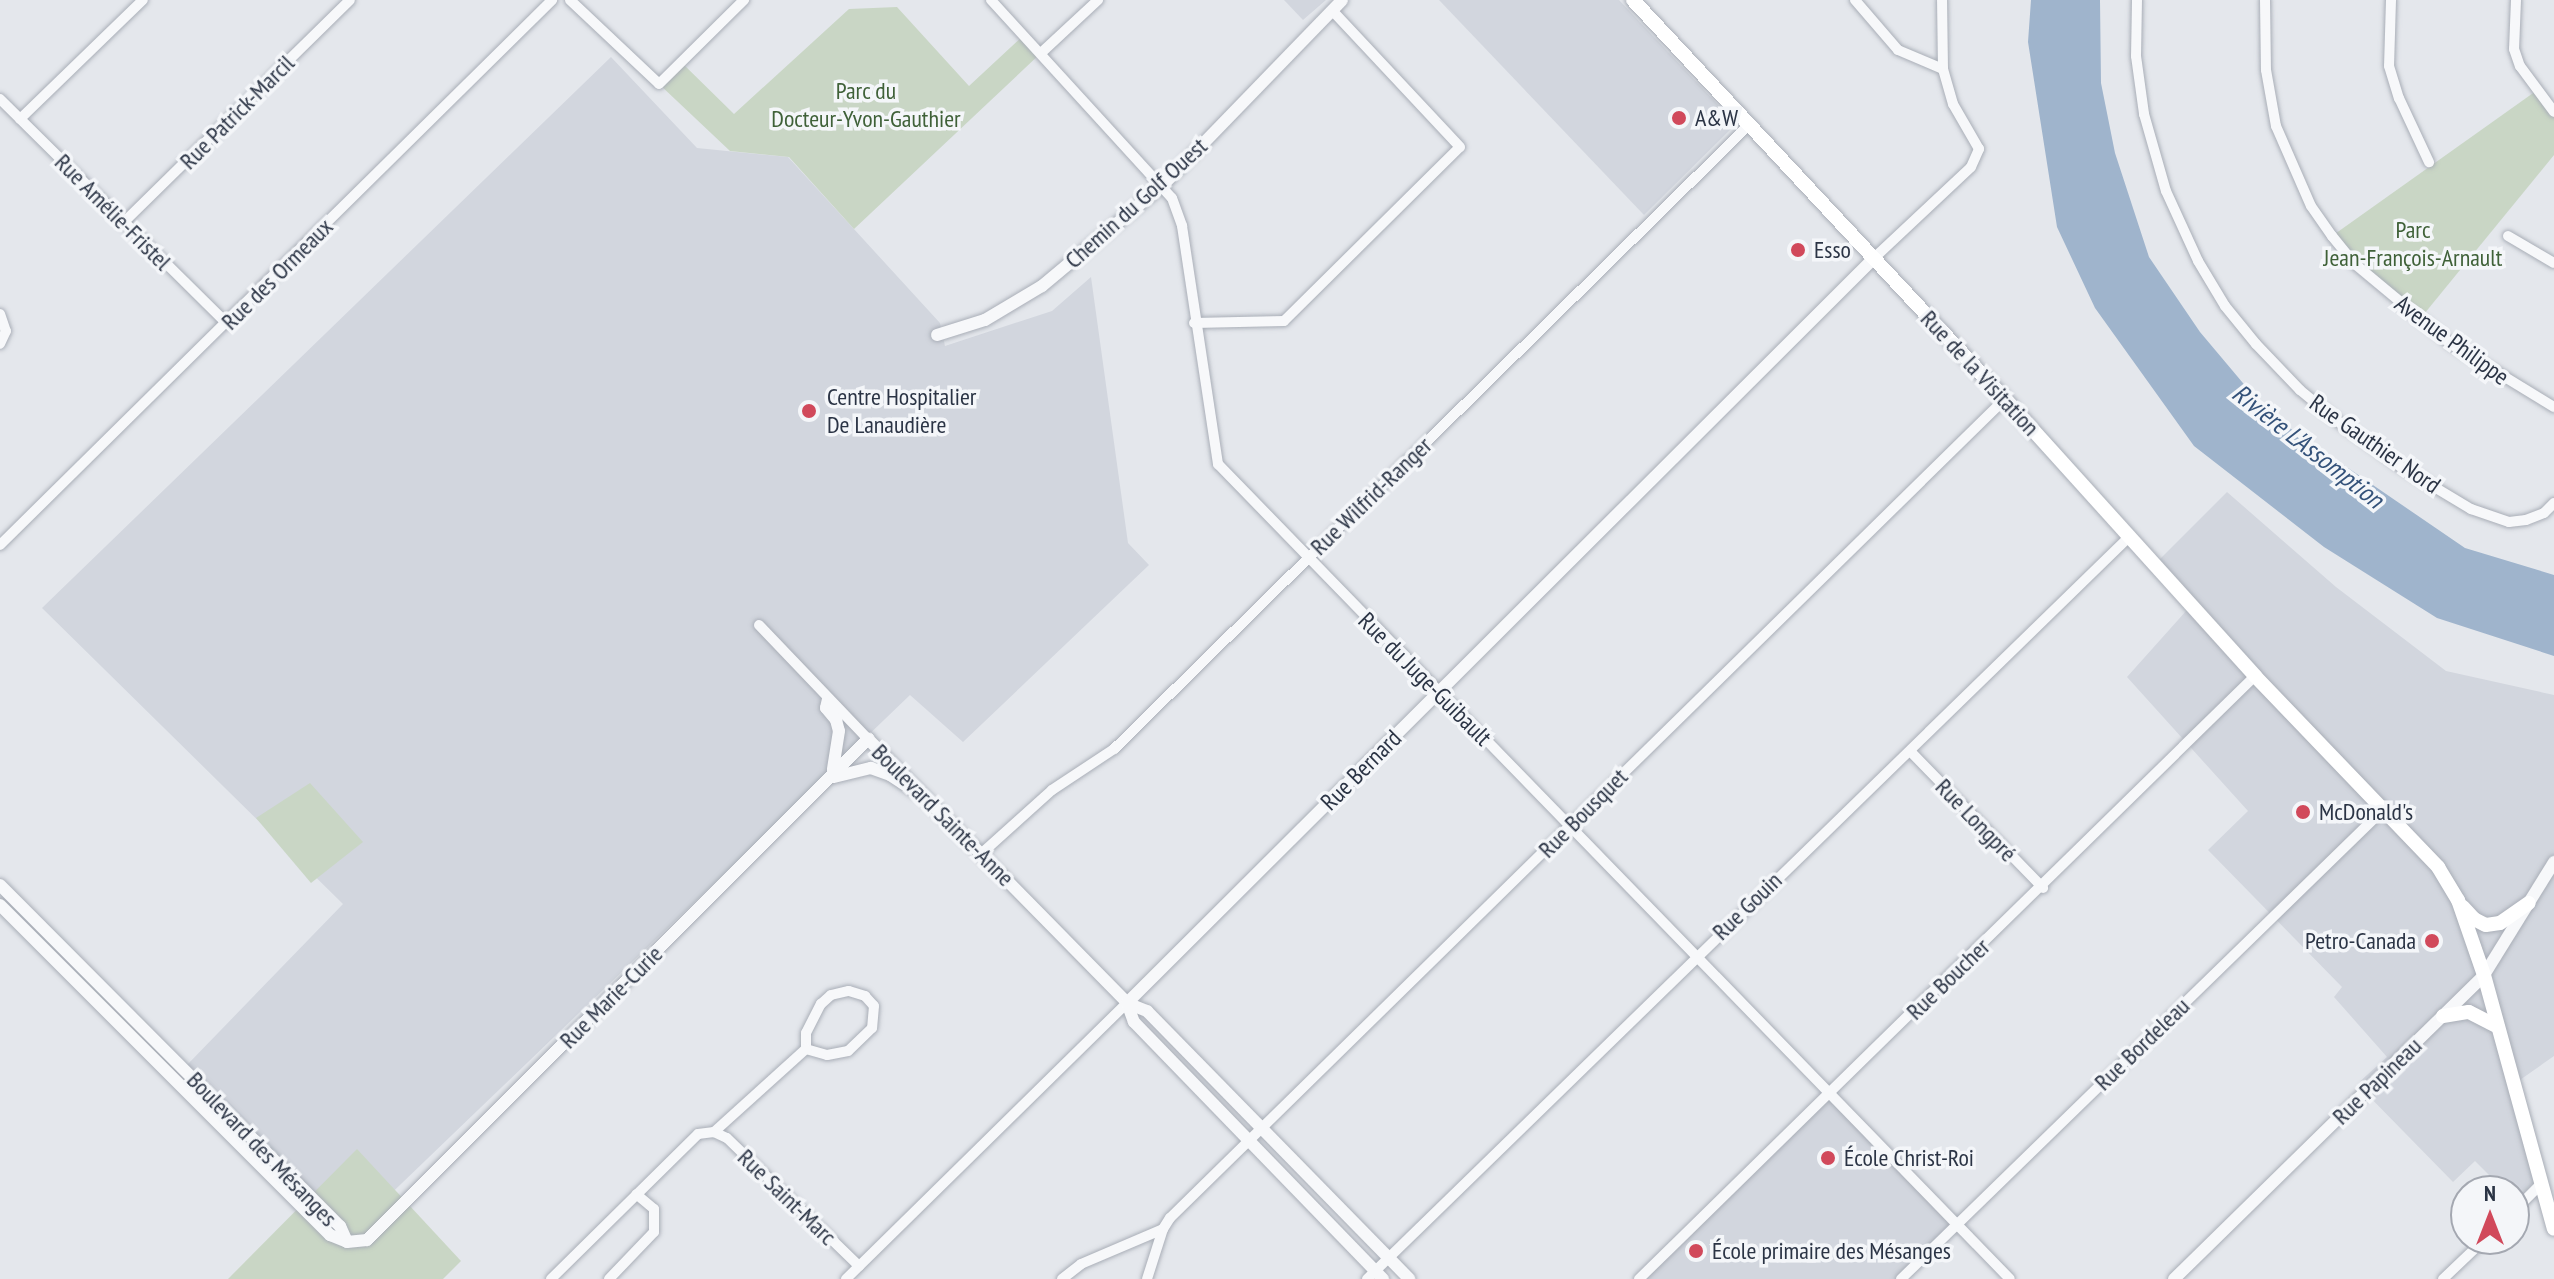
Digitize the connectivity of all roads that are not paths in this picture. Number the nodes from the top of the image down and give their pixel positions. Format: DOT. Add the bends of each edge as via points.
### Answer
graph roads {
  1 [pos="143,0"];
  2 [pos="350,0"];
  3 [pos="552,0"];
  4 [pos="570,0"];
  5 [pos="744,0"];
  6 [pos="991,0"];
  7 [pos="1098,0"];
  8 [pos="1342,0"];
  9 [pos="1633,0"];
  10 [pos="1855,0"];
  11 [pos="1942,0"];
  12 [pos="2137,0"];
  13 [pos="2265,0"];
  14 [pos="2391,0"];
  15 [pos="2516,0"];
  16 [pos="1332,10"];
  17 [pos="1041,53"];
  18 [pos="1943,69"];
  19 [pos="0,99"];
  20 [pos="2553,110"];
  21 [pos="20,119"];
  22 [pos="1749,125"];
  23 [pos="2429,162"];
  24 [pos="1163,185"];
  25 [pos="123,223"];
  26 [pos="2508,236"];
  27 [pos="1873,259"];
  28 [pos="2554,263"];
  29 [pos="0,314"];
  30 [pos="1194,323"];
  31 [pos="227,324"];
  32 [pos="937,335"];
  33 [pos="0,344"];
  34 [pos="2005,399"];
  35 [pos="2554,407"];
  36 [pos="2554,503"];
  37 [pos="2130,536"];
  38 [pos="0,545"];
  39 [pos="1307,559"];
  40 [pos="759,625"];
  41 [pos="2255,676"];
  42 [pos="1438,692"];
  43 [pos="828,699"];
  44 [pos="868,739"];
  45 [pos="1910,751"];
  46 [pos="828,780"];
  47 [pos="816,792"];
  48 [pos="928,799"];
  49 [pos="2384,809"];
  50 [pos="1569,825"];
  51 [pos="982,853"];
  52 [pos="2554,862"];
  53 [pos="0,885"];
  54 [pos="2043,888"];
  55 [pos="2458,900"];
  56 [pos="2529,903"];
  57 [pos="0,905"];
  58 [pos="1695,956"];
  59 [pos="2484,975"];
  60 [pos="1127,1003"];
  61 [pos="2443,1016"];
  62 [pos="2495,1025"];
  63 [pos="806,1049"];
  64 [pos="1830,1093"];
  65 [pos="1263,1129"];
  66 [pos="714,1132"];
  67 [pos="1251,1141"];
  68 [pos="2541,1184"];
  69 [pos="636,1194"];
  70 [pos="2530,1195"];
  71 [pos="1957,1224"];
  72 [pos="1163,1229"];
  73 [pos="2554,1229"];
  74 [pos="347,1242"];
  75 [pos="2468,1255"];
  76 [pos="1389,1258"];
  77 [pos="859,1266"];
  78 [pos="1375,1276"];
  79 [pos="551,1279"];
  80 [pos="609,1279"];
  81 [pos="846,1279"];
  82 [pos="1062,1279"];
  83 [pos="1147,1279"];
  84 [pos="1409,1279"];
  85 [pos="1639,1279"];
  86 [pos="1901,1279"];
  87 [pos="2010,1279"];
  88 [pos="2174,1279"];
  89 [pos="2443,1279"];
  1 -- 21 [label="street"];
  2 -- 25 [label="street, Rue Patrick-Marcil"];
  3 -- 31 [label="street, Rue des Ormeaux"];
  4 -- 5 [label="street" via="659,84"];
  6 -- 17 [label="street, Rue du Juge-Guibault"];
  7 -- 17 [label="street"];
  8 -- 16 [label="street, Chemin du Golf Ouest"];
  9 -- 22 [label="main road, Rue de la Visitation"];
  10 -- 18 [label="street" via="1898,50"];
  11 -- 18 [label="street"];
  12 -- 36 [label="street, Rue Gauthier Nord" via="2140,85 2158,165 2183,231 2225,306 2300,390 2401,467 2471,509 2496,520 2526,520"];
  13 -- 35 [label="street, Avenue Philippe" via="2266,70 2276,126 2311,206 2332,236 2355,264 2451,344"];
  14 -- 23 [label="street" via="2389,66"];
  15 -- 20 [label="street" via="2514,49 2520,66"];
  16 -- 24 [label="street, Chemin du Golf Ouest"];
  16 -- 30 [label="street" via="1460,147 1284,321"];
  17 -- 24 [label="street, Rue du Juge-Guibault"];
  18 -- 27 [label="street" via="1953,104 1979,149 1971,167"];
  19 -- 21 [label="street, Rue Amélie-Fristel"];
  21 -- 25 [label="street, Rue Amélie-Fristel"];
  22 -- 27 [label="main road, Rue de la Visitation"];
  22 -- 39 [label="street, Rue Wilfrid-Ranger"];
  24 -- 30 [label="street, Rue du Juge-Guibault" via="1182,226"];
  24 -- 32 [label="street, Chemin du Golf Ouest" via="1033,292 985,320"];
  25 -- 31 [label="street, Rue Amélie-Fristel"];
  26 -- 28 [label="street"];
  27 -- 34 [label="main road, Rue de la Visitation"];
  27 -- 42 [label="street, Rue Bernard"];
  29 -- 33 [label="street" via="6,331"];
  30 -- 39 [label="street, Rue du Juge-Guibault" via="1218,464"];
  31 -- 38 [label="street, Rue des Ormeaux"];
  34 -- 37 [label="main road, Rue de la Visitation"];
  34 -- 50 [label="street, Rue Bousquet"];
  37 -- 41 [label="main road, Rue de la Visitation"];
  37 -- 45 [label="street, Rue Gouin"];
  39 -- 42 [label="street, Rue du Juge-Guibault"];
  39 -- 51 [label="street, Rue Wilfrid-Ranger" via="1114,749 1052,790"];
  40 -- 43 [label="street, Boulevard Sainte-Anne"];
  41 -- 49 [label="main road, Rue de la Visitation"];
  41 -- 54 [label="street, Rue Boucher"];
  42 -- 50 [label="street, Rue du Juge-Guibault"];
  42 -- 60 [label="street, Rue Bernard"];
  43 -- 44 [label="street, Boulevard Sainte-Anne"];
  43 -- 46 [label="street" via="839,746"];
  44 -- 46 [label="street, Rue Marie-Curie"];
  44 -- 48 [label="street, Boulevard Sainte-Anne"];
  45 -- 54 [label="street, Rue Longpré"];
  45 -- 58 [label="street, Rue Gouin"];
  46 -- 47 [label="street, Rue Marie-Curie"];
  47 -- 48 [label="street" via="849,771 871,768"];
  47 -- 74 [label="street, Rue Marie-Curie" via="367,1240"];
  48 -- 51 [label="street, Boulevard Sainte-Anne"];
  49 -- 55 [label="main road, Rue de la Visitation" via="2438,867"];
  49 -- 71 [label="street, Rue Bordeleau"];
  50 -- 58 [label="street, Rue du Juge-Guibault"];
  50 -- 65 [label="street, Rue Bousquet"];
  51 -- 60 [label="street, Boulevard Sainte-Anne"];
  52 -- 56 [label="street, Rue Papineau"];
  53 -- 74 [label="street, Boulevard des Mésanges" via="340,1226"];
  54 -- 64 [label="street, Rue Boucher"];
  55 -- 56 [label="main road" via="2486,925 2500,923"];
  55 -- 59 [label="main road"];
  56 -- 59 [label="street, Rue Papineau"];
  57 -- 74 [label="street, Boulevard des Mésanges" via="330,1235"];
  58 -- 64 [label="street, Rue du Juge-Guibault"];
  58 -- 76 [label="street, Rue Gouin"];
  59 -- 61 [label="street, Rue Papineau"];
  59 -- 62 [label="main road"];
  60 -- 65 [label="street, Boulevard Sainte-Anne" via="1147,1011"];
  60 -- 67 [label="street, Boulevard Sainte-Anne" via="1134,1022"];
  60 -- 77 [label="street, Rue Bernard"];
  61 -- 62 [label="main road" via="2469,1012"];
  61 -- 88 [label="street, Rue Papineau"];
  62 -- 68 [label="main road"];
  63 -- 63 [label="street" via="827,1055 848,1051 872,1028 874,1006 849,991 831,995 812,1019"];
  63 -- 66 [label="street"];
  64 -- 71 [label="street, Rue du Juge-Guibault"];
  64 -- 85 [label="street, Rue Boucher"];
  65 -- 67 [label="street, Rue Bousquet"];
  65 -- 76 [label="street, Boulevard Sainte-Anne"];
  66 -- 69 [label="street" via="698,1134"];
  66 -- 77 [label="street, Rue Saint-Marc" via="727,1138"];
  67 -- 72 [label="street, Rue Bousquet"];
  67 -- 78 [label="street, Boulevard Sainte-Anne"];
  68 -- 70 [label="street"];
  68 -- 73 [label="main road"];
  69 -- 79 [label="street"];
  69 -- 80 [label="street" via="654,1209 654,1232"];
  71 -- 86 [label="street, Rue Bordeleau"];
  71 -- 87 [label="street, Rue du Juge-Guibault"];
  72 -- 82 [label="street, Rue Bousquet" via="1081,1264"];
  72 -- 83 [label="street, Rue Bousquet"];
  75 -- 89 [label="street"];
  76 -- 78 [label="street, Rue Gouin"];
  76 -- 84 [label="street, Boulevard Sainte-Anne"];
  77 -- 81 [label="street, Rue Bernard"];
}
